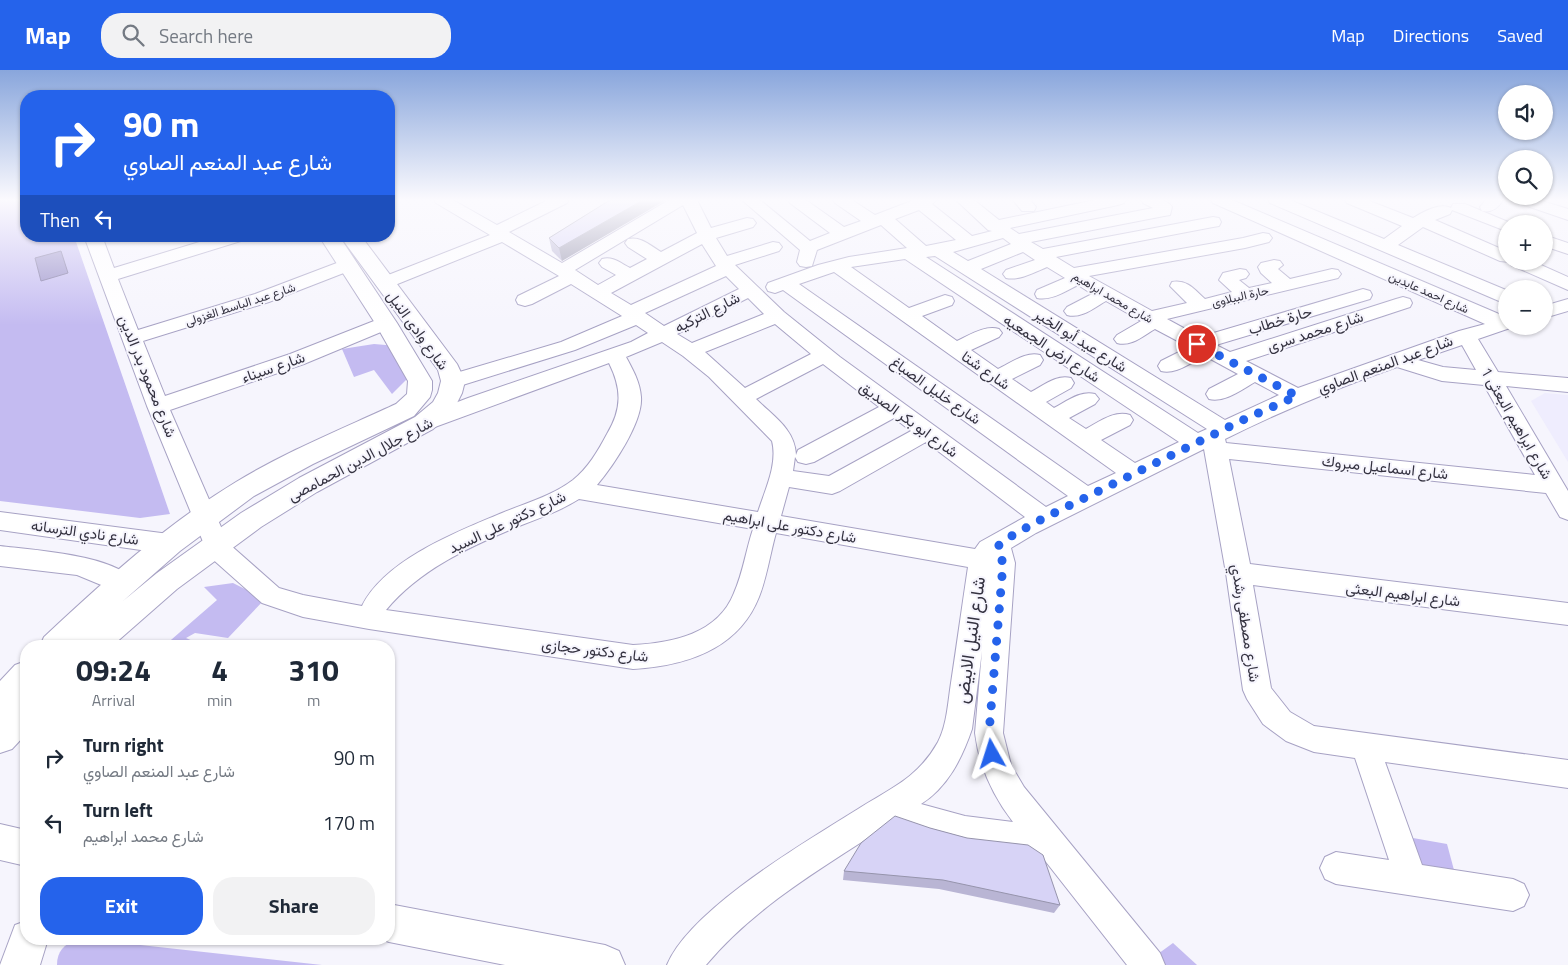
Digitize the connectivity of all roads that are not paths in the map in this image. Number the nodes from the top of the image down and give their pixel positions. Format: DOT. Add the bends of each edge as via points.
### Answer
graph roads {
  1 [pos="95,242"];
  2 [pos="197,242"];
  3 [pos="217,242"];
  4 [pos="333,242"];
  5 [pos="354,242"];
  6 [pos="481,242"];
  7 [pos="512,242"];
  8 [pos="620,242"];
  9 [pos="693,242"];
  10 [pos="710,242"];
  11 [pos="800,242"];
  12 [pos="823,242"];
  13 [pos="909,242"];
  14 [pos="968,242"];
  15 [pos="1024,242"];
  16 [pos="1027,242"];
  17 [pos="1032,242"];
  18 [pos="1249,242"];
  19 [pos="1316,242"];
  20 [pos="1376,242"];
  21 [pos="1391,242"];
  22 [pos="1434,242"];
  23 [pos="634,243"];
  24 [pos="1021,243"];
  25 [pos="548,244"];
  26 [pos="1386,246"];
  27 [pos="774,247"];
  28 [pos="808,248"];
  29 [pos="1440,249"];
  30 [pos="923,252"];
  31 [pos="532,254"];
  32 [pos="660,259"];
  33 [pos="1488,260"];
  34 [pos="608,263"];
  35 [pos="348,265"];
  36 [pos="725,265"];
  37 [pos="1274,265"];
  38 [pos="837,266"];
  39 [pos="967,268"];
  40 [pos="1537,270"];
  41 [pos="107,273"];
  42 [pos="567,273"];
  43 [pos="815,273"];
  44 [pos="1544,273"];
  45 [pos="1012,274"];
  46 [pos="1240,274"];
  47 [pos="1332,274"];
  48 [pos="629,276"];
  49 [pos="1075,276"];
  50 [pos="1527,280"];
  51 [pos="1498,281"];
  52 [pos="384,283"];
  53 [pos="785,283"];
  54 [pos="1568,284"];
  55 [pos="1286,285"];
  56 [pos="1179,286"];
  57 [pos="598,292"];
  58 [pos="753,292"];
  59 [pos="1044,294"];
  60 [pos="1106,294"];
  61 [pos="1246,295"];
  62 [pos="1363,295"];
  63 [pos="525,300"];
  64 [pos="1403,303"];
  65 [pos="951,305"];
  66 [pos="1568,305"];
  67 [pos="1202,306"];
  68 [pos="1553,309"];
  69 [pos="1074,311"];
  70 [pos="635,315"];
  71 [pos="777,316"];
  72 [pos="1151,319"];
  73 [pos="915,320"];
  74 [pos="1498,320"];
  75 [pos="386,323"];
  76 [pos="1498,325"];
  77 [pos="992,333"];
  78 [pos="664,334"];
  79 [pos="1466,335"];
  80 [pos="132,338"];
  81 [pos="1124,339"];
  82 [pos="1201,346"];
  83 [pos="956,349"];
  84 [pos="690,351"];
  85 [pos="615,355"];
  86 [pos="825,355"];
  87 [pos="441,357"];
  88 [pos="1033,360"];
  89 [pos="1227,360"];
  90 [pos="1395,360"];
  91 [pos="1168,366"];
  92 [pos="412,368"];
  93 [pos="1254,374"];
  94 [pos="998,378"];
  95 [pos="1492,378"];
  96 [pos="453,381"];
  97 [pos="1064,383"];
  98 [pos="1568,385"];
  99 [pos="1216,394"];
  100 [pos="1297,396"];
  101 [pos="742,398"];
  102 [pos="1088,399"];
  103 [pos="1030,401"];
  104 [pos="158,406"];
  105 [pos="894,408"];
  106 [pos="415,416"];
  107 [pos="1054,417"];
  108 [pos="1122,420"];
  109 [pos="927,432"];
  110 [pos="1085,439"];
  111 [pos="1213,439"];
  112 [pos="783,441"];
  113 [pos="337,456"];
  114 [pos="806,456"];
  115 [pos="1134,474"];
  116 [pos="780,477"];
  117 [pos="838,483"];
  118 [pos="1553,484"];
  119 [pos="576,490"];
  120 [pos="1086,497"];
  121 [pos="1568,511"];
  122 [pos="205,515"];
  123 [pos="1044,518"];
  124 [pos="0,521"];
  125 [pos="767,522"];
  126 [pos="169,544"];
  127 [pos="216,546"];
  128 [pos="0,556"];
  129 [pos="994,556"];
  130 [pos="1239,573"];
  131 [pos="123,584"];
  132 [pos="1568,614"];
  133 [pos="368,618"];
  134 [pos="62,640"];
  135 [pos="98,640"];
  136 [pos="20,681"];
  137 [pos="0,702"];
  138 [pos="20,717"];
  139 [pos="0,738"];
  140 [pos="1365,746"];
  141 [pos="1568,774"];
  142 [pos="888,807"];
  143 [pos="1045,838"];
  144 [pos="0,842"];
  145 [pos="20,847"];
  146 [pos="1336,868"];
  147 [pos="1411,879"];
  148 [pos="1513,895"];
  149 [pos="395,924"];
  150 [pos="26,945"];
  151 [pos="20,965"];
  152 [pos="605,965"];
  153 [pos="684,965"];
  154 [pos="1148,965"];
  1 -- 41 [label="street, شارع محمود بدر الدين"];
  2 -- 41 [label="street"];
  3 -- 41 [label="street"];
  4 -- 35 [label="main road, شارع وادى النيل"];
  5 -- 52 [label="main road, شارع وادى النيل"];
  6 -- 52 [label="street"];
  7 -- 31 [label="street"];
  8 -- 42 [label="street"];
  9 -- 32 [label="street"];
  10 -- 36 [label="street, شارع ابو بكر الصديق"];
  11 -- 28 [label="street"];
  12 -- 28 [label="street"];
  13 -- 30 [label="street"];
  14 -- 24 [label="street, شارع التركيه"];
  14 -- 30 [label="street, شارع التركيه"];
  15 -- 24 [label="street"];
  16 -- 24 [label="street"];
  17 -- 24 [label="street"];
  18 -- 49 [label="street"];
  19 -- 74 [label="street, شارع احمد عابدين"];
  20 -- 26 [label="street"];
  21 -- 26 [label="street"];
  22 -- 29 [label="street"];
  23 -- 32 [label="street"];
  24 -- 39 [label="street"];
  24 -- 45 [label="street"];
  24 -- 49 [label="street, شارع محمد ابراهيم"];
  25 -- 31 [label="street"];
  26 -- 29 [label="street"];
  27 -- 36 [label="street"];
  28 -- 43 [label="street" via="806,263"];
  29 -- 33 [label="street"];
  29 -- 33 [label="street"];
  30 -- 38 [label="street, شارع التركيه"];
  30 -- 39 [label="street, شارع عيد أبو الخير"];
  30 -- 111 [label="street, شارع ارض الجمعيه"];
  31 -- 42 [label="street"];
  32 -- 48 [label="street"];
  33 -- 51 [label="street"];
  34 -- 48 [label="street"];
  35 -- 75 [label="main road, شارع وادى النيل"];
  35 -- 80 [label="street, شارع عبد الباسط الغزولى" via="262,298"];
  36 -- 58 [label="street, شارع ابو بكر الصديق"];
  36 -- 70 [label="street"];
  37 -- 55 [label="street" via="1267,269"];
  38 -- 43 [label="street, شارع التركيه"];
  38 -- 73 [label="street, شارع شتا"];
  39 -- 111 [label="street, شارع عيد أبو الخير"];
  40 -- 44 [label="street"];
  41 -- 80 [label="street, شارع محمود بدر الدين"];
  42 -- 57 [label="street"];
  42 -- 63 [label="street"];
  43 -- 53 [label="street, شارع التركيه"];
  44 -- 50 [label="street"];
  44 -- 54 [label="street"];
  46 -- 61 [label="street" via="1228,280"];
  47 -- 55 [label="street, حارة الببلاوى"];
  48 -- 57 [label="street"];
  49 -- 59 [label="street"];
  49 -- 60 [label="street, شارع محمد ابراهيم"];
  52 -- 87 [label="main road, شارع وادى النيل"];
  53 -- 58 [label="street, شارع التركيه"];
  53 -- 120 [label="street, شارع خليل الصباغ"];
  55 -- 61 [label="street, حارة الببلاوى"];
  56 -- 67 [label="street"];
  57 -- 70 [label="street"];
  58 -- 71 [label="street, شارع ابو بكر الصديق"];
  58 -- 78 [label="street, شارع التركيه"];
  60 -- 69 [label="street"];
  60 -- 72 [label="street, شارع محمد ابراهيم"];
  61 -- 67 [label="street, حارة الببلاوى"];
  62 -- 82 [label="street, حارة خطاب"];
  64 -- 89 [label="street, شارع محمد سرى"];
  65 -- 73 [label="street"];
  66 -- 68 [label="street"];
  67 -- 72 [label="street, حارة الببلاوى"];
  70 -- 78 [label="street"];
  70 -- 96 [label="street" via="568,346"];
  71 -- 84 [label="street"];
  71 -- 86 [label="street, شارع ابو بكر الصديق"];
  72 -- 81 [label="street, حارة الببلاوى"];
  72 -- 82 [label="street, شارع محمد ابراهيم"];
  73 -- 83 [label="street, شارع شتا"];
  75 -- 92 [label="main road, شارع وادى النيل"];
  75 -- 104 [label="street, شارع سيناء" via="297,359"];
  76 -- 79 [label="street, شارع عبد المنعم الصاوي"];
  77 -- 83 [label="street"];
  78 -- 84 [label="street"];
  78 -- 85 [label="street, شارع جلال الدين الحمامصى"];
  79 -- 90 [label="street, شارع عبد المنعم الصاوي"];
  79 -- 95 [label="street, شارع ابراهيم البعثى 1"];
  80 -- 104 [label="street, شارع محمود بدر الدين"];
  82 -- 89 [label="street, شارع محمد ابراهيم"];
  82 -- 91 [label="street, حارة خطاب"];
  83 -- 94 [label="street, شارع شتا"];
  84 -- 101 [label="street"];
  85 -- 106 [label="street, شارع جلال الدين الحمامصى" via="475,402"];
  85 -- 119 [label="street, شارع دكتور على السيد" via="629,382 628,417 601,464"];
  86 -- 101 [label="street"];
  86 -- 105 [label="street, شارع ابو بكر الصديق"];
  87 -- 92 [label="main road"];
  87 -- 96 [label="main road, شارع وادى النيل"];
  88 -- 94 [label="street"];
  89 -- 93 [label="street, شارع محمد ابراهيم"];
  90 -- 95 [label="street" via="1442,374"];
  90 -- 100 [label="street, شارع عبد المنعم الصاوي"];
  92 -- 106 [label="main road, شارع وادى النيل" via="421,390 416,400"];
  93 -- 99 [label="street"];
  93 -- 100 [label="street, شارع محمد ابراهيم"];
  94 -- 103 [label="street, شارع شتا"];
  95 -- 98 [label="street"];
  95 -- 118 [label="street, شارع ابراهيم البعثى 1"];
  96 -- 106 [label="main road, شارع وادى النيل" via="443,407"];
  97 -- 103 [label="street"];
  100 -- 111 [label="street, شارع عبد المنعم الصاوي"];
  101 -- 112 [label="street"];
  102 -- 107 [label="street"];
  103 -- 107 [label="street, شارع شتا"];
  104 -- 122 [label="street, شارع محمود بدر الدين"];
  105 -- 109 [label="street, شارع ابو بكر الصديق"];
  105 -- 114 [label="street"];
  106 -- 113 [label="main road, شارع جلال الدين الحمامصى"];
  107 -- 110 [label="street, شارع شتا"];
  108 -- 110 [label="street"];
  109 -- 117 [label="street"];
  109 -- 123 [label="street, شارع ابو بكر الصديق"];
  110 -- 115 [label="street, شارع شتا"];
  111 -- 115 [label="street, شارع عبد المنعم الصاوي"];
  111 -- 118 [label="street, شارع اسماعيل مبروك"];
  111 -- 130 [label="street, شارع مصطفى رشدي"];
  112 -- 114 [label="street"];
  112 -- 116 [label="street, شارع دكتور حجازى"];
  113 -- 122 [label="main road, شارع جلال الدين الحمامصى" via="256,483"];
  113 -- 127 [label="main road, شارع جلال الدين الحمامصى"];
  114 -- 117 [label="street"];
  115 -- 120 [label="street, شارع عبد المنعم الصاوي"];
  116 -- 117 [label="street" via="825,486"];
  116 -- 125 [label="street, شارع دكتور حجازى"];
  118 -- 121 [label="street, شارع ابراهيم البعثى 1"];
  119 -- 125 [label="street, شارع دكتور على ابراهيم"];
  119 -- 133 [label="street, شارع دكتور على السيد" via="417,566 393,585"];
  120 -- 123 [label="street, شارع عبد المنعم الصاوي"];
  122 -- 126 [label="main road, شارع جلال الدين الحمامصى"];
  122 -- 127 [label="street, شارع دكتور حجازى"];
  123 -- 129 [label="street, شارع عبد المنعم الصاوي" via="1013,535"];
  124 -- 126 [label="street, شارع نادي الترسانه"];
  125 -- 129 [label="street, شارع دكتور على ابراهيم"];
  125 -- 133 [label="street, شارع دكتور حجازى" via="745,598 733,618 714,636 689,649 662,657 633,657"];
  126 -- 131 [label="main road, شارع جلال الدين الحمامصى"];
  127 -- 133 [label="street, شارع دكتور حجازى" via="271,596 303,606"];
  127 -- 135 [label="main road, شارع جلال الدين الحمامصى" via="167,581"];
  128 -- 131 [label="street" via="77,565"];
  129 -- 142 [label="street, شارع النيل الابيض" via="958,729 950,751 937,772 923,786"];
  129 -- 143 [label="street, شارع النيل الابيض" via="991,747 999,774"];
  130 -- 132 [label="street, شارع ابراهيم البعثى"];
  130 -- 140 [label="street, شارع مصطفى رشدي" via="1257,690 1263,703 1299,734"];
  131 -- 134 [label="main road, شارع جلال الدين الحمامصى"];
  136 -- 137 [label="main road"];
  138 -- 139 [label="main road"];
  140 -- 141 [label="street, شارع مصطفى رشدي"];
  140 -- 147 [label="street"];
  142 -- 143 [label="street" via="965,833"];
  142 -- 153 [label="street, شارع النيل الابيض" via="744,903 719,925"];
  143 -- 154 [label="street, شارع النيل الابيض"];
  144 -- 145 [label="main road"];
  146 -- 147 [label="street"];
  147 -- 148 [label="street"];
  149 -- 152 [label="main road"];
  150 -- 151 [label="main road"];
}
